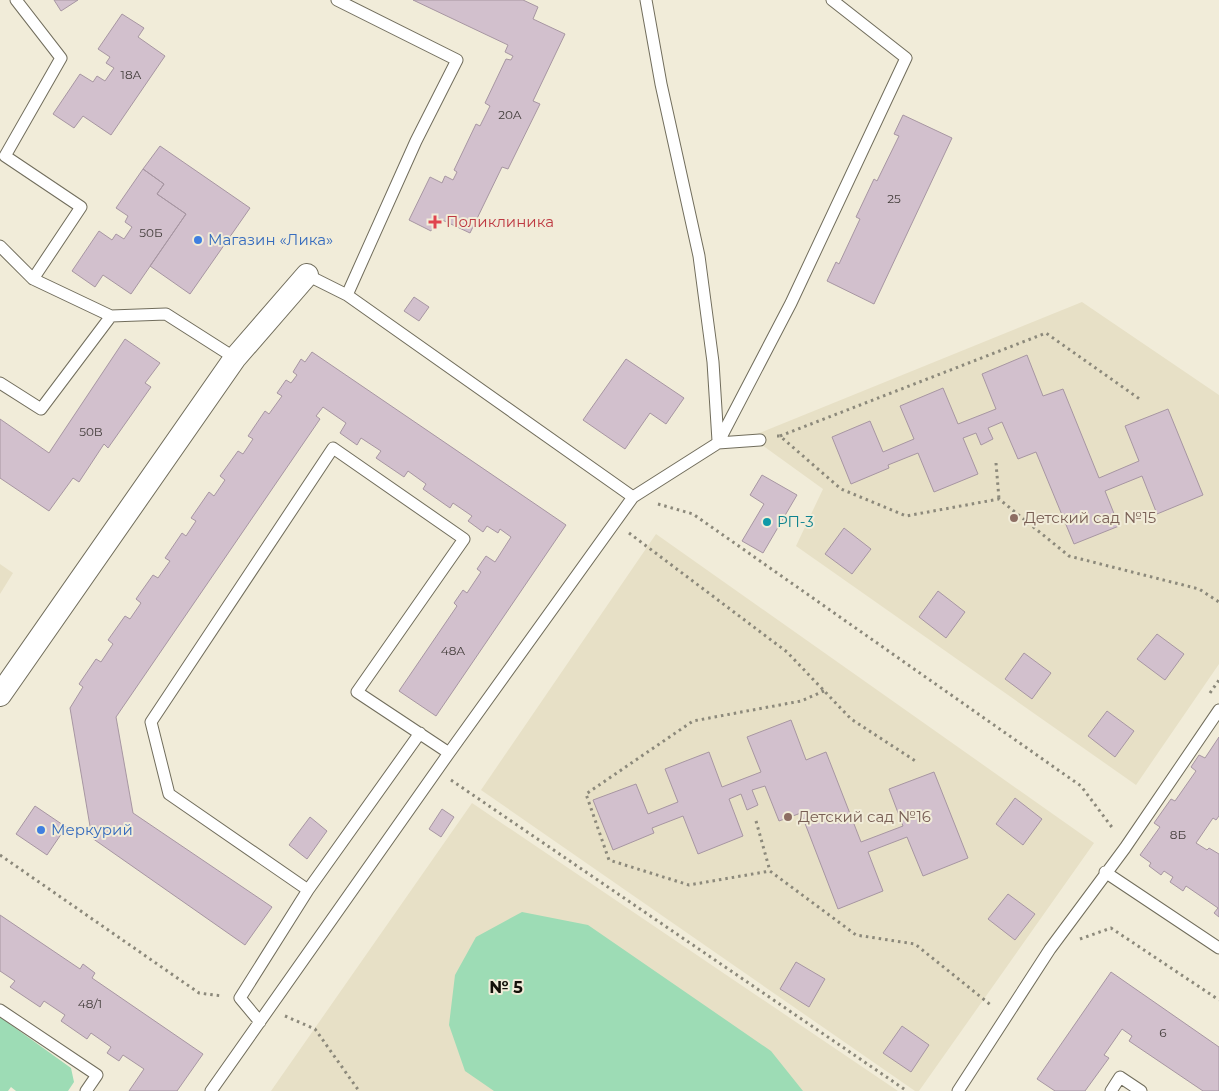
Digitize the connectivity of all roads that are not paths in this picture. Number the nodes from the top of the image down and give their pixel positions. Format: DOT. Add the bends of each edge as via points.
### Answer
graph roads {
  1 [pos="16,0"];
  2 [pos="338,0"];
  3 [pos="646,0"];
  4 [pos="832,0"];
  5 [pos="0,246"];
  6 [pos="307,275"];
  7 [pos="33,279"];
  8 [pos="347,295"];
  9 [pos="111,316"];
  10 [pos="235,358"];
  11 [pos="0,383"];
  12 [pos="760,440"];
  13 [pos="718,443"];
  14 [pos="633,497"];
  15 [pos="0,695"];
  16 [pos="1219,710"];
  17 [pos="420,734"];
  18 [pos="449,753"];
  19 [pos="1105,872"];
  20 [pos="308,890"];
  21 [pos="1219,948"];
  22 [pos="0,1010"];
  23 [pos="260,1022"];
  24 [pos="86,1091"];
  25 [pos="211,1091"];
  26 [pos="958,1091"];
  27 [pos="1111,1091"];
  28 [pos="1141,1091"];
  1 -- 7 [label="lane" via="61,58 5,156 81,208"];
  2 -- 8 [label="lane" via="457,60 416,141"];
  3 -- 13 [label="lane" via="699,256 713,362"];
  4 -- 13 [label="lane" via="906,58 791,303"];
  5 -- 7 [label="lane"];
  6 -- 8 [label="lane"];
  6 -- 10 [label="street"];
  7 -- 9 [label="lane"];
  8 -- 14 [label="lane"];
  9 -- 10 [label="lane" via="166,314"];
  9 -- 11 [label="lane" via="41,409"];
  10 -- 15 [label="street"];
  12 -- 13 [label="lane"];
  13 -- 14 [label="lane"];
  14 -- 18 [label="lane"];
  16 -- 19 [label="lane" via="1125,848"];
  17 -- 18 [label="lane"];
  17 -- 20 [label="lane"];
  17 -- 20 [label="lane" via="357,692 464,539 333,448 151,722 169,794"];
  18 -- 23 [label="lane"];
  19 -- 21 [label="lane"];
  19 -- 26 [label="lane" via="1050,948"];
  20 -- 23 [label="lane" via="240,998"];
  22 -- 24 [label="lane" via="97,1075"];
  23 -- 25 [label="lane"];
  27 -- 28 [label="lane" via="1120,1077"];
}
